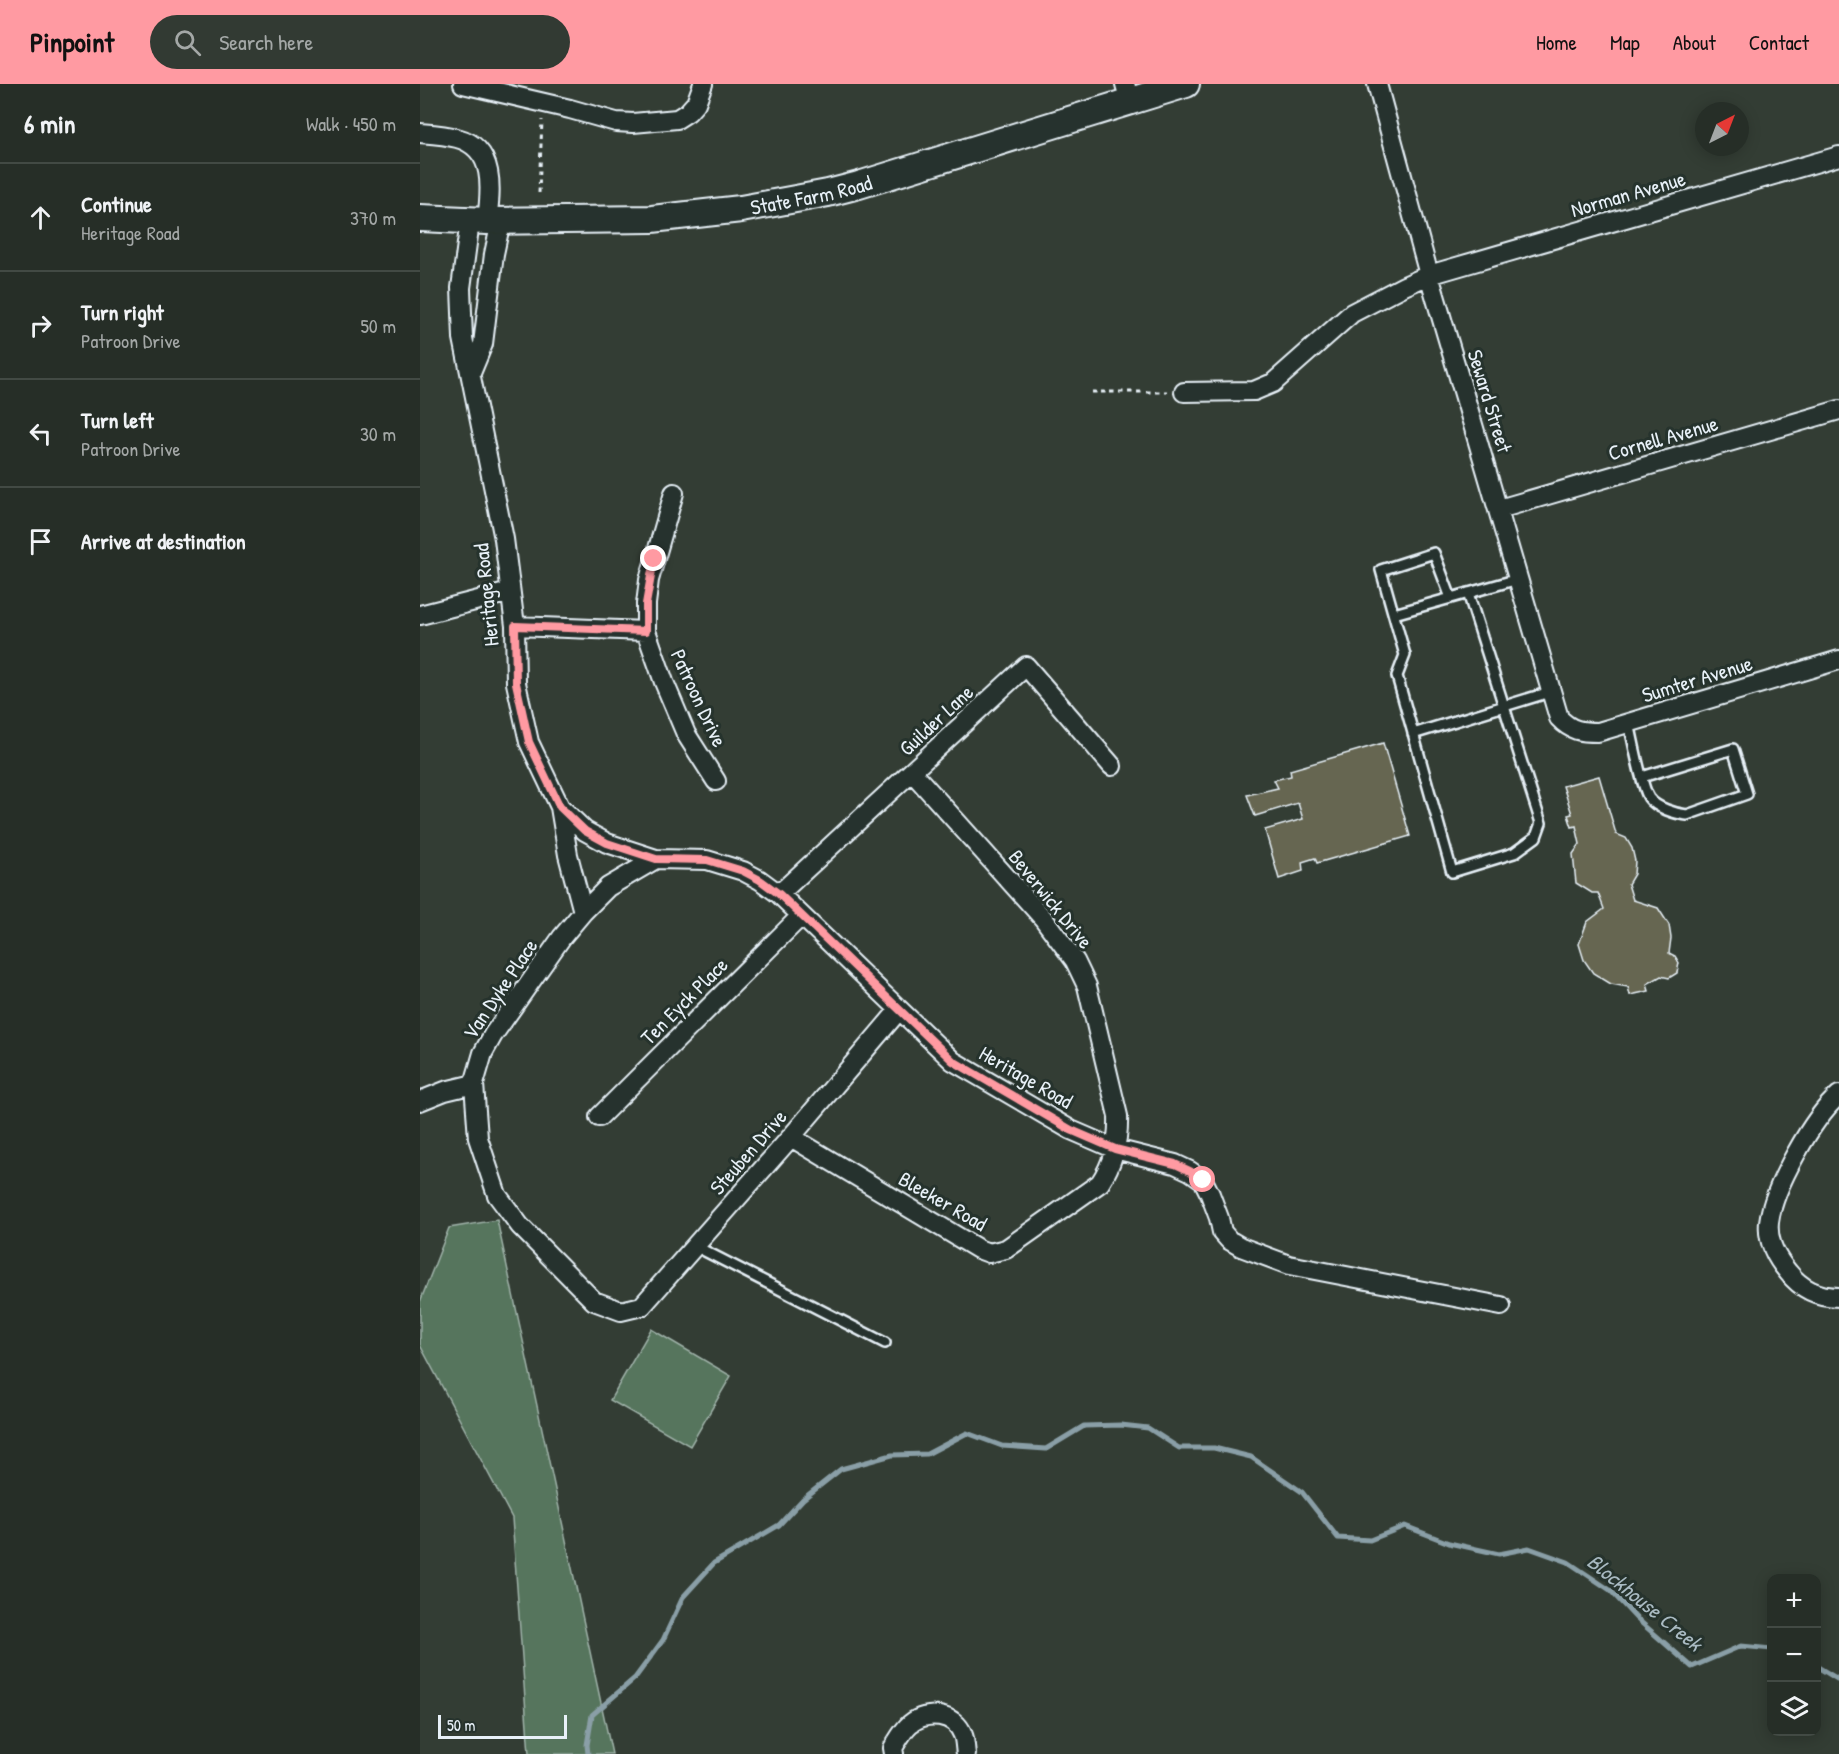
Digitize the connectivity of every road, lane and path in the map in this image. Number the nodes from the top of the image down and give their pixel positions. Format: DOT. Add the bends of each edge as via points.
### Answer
graph roads {
  1 [pos="463,84"];
  2 [pos="702,84"];
  3 [pos="1186,84"];
  4 [pos="1377,84"];
  5 [pos="1128,93"];
  6 [pos="542,102"];
  7 [pos="420,133"];
  8 [pos="1839,156"];
  9 [pos="539,193"];
  10 [pos="420,218"];
  11 [pos="486,221"];
  12 [pos="1429,275"];
  13 [pos="471,373"];
  14 [pos="1092,392"];
  15 [pos="1184,392"];
  16 [pos="1839,410"];
  17 [pos="674,493"];
  18 [pos="1499,509"];
  19 [pos="1518,579"];
  20 [pos="510,591"];
  21 [pos="1468,593"];
  22 [pos="1451,598"];
  23 [pos="1394,614"];
  24 [pos="420,615"];
  25 [pos="515,626"];
  26 [pos="646,631"];
  27 [pos="1839,660"];
  28 [pos="1550,692"];
  29 [pos="1504,706"];
  30 [pos="1629,723"];
  31 [pos="1567,727"];
  32 [pos="1413,734"];
  33 [pos="1112,766"];
  34 [pos="913,773"];
  35 [pos="1642,777"];
  36 [pos="716,781"];
  37 [pos="560,807"];
  38 [pos="656,859"];
  39 [pos="779,894"];
  40 [pos="583,912"];
  41 [pos="801,916"];
  42 [pos="899,1010"];
  43 [pos="474,1084"];
  44 [pos="1839,1095"];
  45 [pos="420,1101"];
  46 [pos="599,1118"];
  47 [pos="791,1137"];
  48 [pos="1115,1149"];
  49 [pos="695,1246"];
  50 [pos="1839,1297"];
  51 [pos="1501,1306"];
  52 [pos="621,1311"];
  53 [pos="885,1343"];
  54 [pos="894,1754"];
  55 [pos="966,1754"];
  1 -- 6 [label="street"];
  2 -- 6 [label="street" via="696,103 677,119 616,122"];
  3 -- 5 [label="main road, State Farm Road"];
  4 -- 12 [label="street, Seward Street"];
  5 -- 11 [label="main road, State Farm Road" via="828,193 741,209 652,219"];
  6 -- 9 [label="path"];
  7 -- 11 [label="street" via="458,138 480,151 490,176"];
  8 -- 12 [label="street, Norman Avenue"];
  10 -- 11 [label="main road, State Farm Road"];
  11 -- 13 [label="street" via="494,254 483,344"];
  11 -- 13 [label="street, Heritage Road" via="461,288 463,338"];
  12 -- 15 [label="street, Norman Avenue" via="1352,313 1274,383 1254,391"];
  12 -- 18 [label="street, Seward Street"];
  13 -- 20 [label="street, Heritage Road" via="504,539"];
  14 -- 15 [label="path"];
  16 -- 18 [label="street, Cornell Avenue"];
  17 -- 26 [label="street, Patroon Drive" via="649,580"];
  18 -- 19 [label="street, Seward Street"];
  19 -- 21 [label="lane"];
  19 -- 28 [label="street, Seward Street"];
  20 -- 24 [label="street"];
  20 -- 25 [label="street, Heritage Road"];
  21 -- 22 [label="lane"];
  21 -- 29 [label="lane"];
  22 -- 23 [label="lane"];
  22 -- 23 [label="lane" via="1434,553 1381,570"];
  23 -- 32 [label="lane" via="1406,655 1397,676"];
  25 -- 26 [label="street"];
  25 -- 37 [label="street, Heritage Road" via="516,683 529,742"];
  26 -- 36 [label="street, Patroon Drive" via="686,734"];
  27 -- 30 [label="street, Sumter Avenue"];
  28 -- 29 [label="lane"];
  28 -- 31 [label="street, Seward Street" via="1559,718"];
  29 -- 32 [label="lane"];
  29 -- 32 [label="lane" via="1541,823 1536,837 1514,853 1452,872"];
  30 -- 31 [label="street, Sumter Avenue" via="1598,732 1579,732"];
  30 -- 35 [label="lane"];
  33 -- 34 [label="street, Guilder Lane" via="1026,666"];
  34 -- 39 [label="street, Guilder Lane"];
  34 -- 48 [label="street, Beverwick Drive" via="1044,918 1075,961 1088,986 1118,1116"];
  35 -- 35 [label="lane" via="1648,797 1677,814 1688,815 1747,794 1732,749"];
  37 -- 38 [label="street, Heritage Road" via="585,831 607,843"];
  37 -- 40 [label="street, Heritage Road"];
  38 -- 39 [label="street, Heritage Road" via="707,860 743,871"];
  38 -- 40 [label="street, Van Dyke Place" via="608,887"];
  39 -- 41 [label="street, Heritage Road"];
  40 -- 43 [label="street, Van Dyke Place" via="493,1035"];
  41 -- 42 [label="street, Heritage Road"];
  41 -- 46 [label="street, Ten Eyck Place"];
  42 -- 47 [label="street, Steuben Drive"];
  42 -- 48 [label="street, Heritage Road" via="953,1061 1071,1130"];
  43 -- 45 [label="street"];
  43 -- 52 [label="street, Van Dyke Place" via="478,1138 503,1203 520,1226 594,1301"];
  44 -- 50 [label="street" via="1808,1135 1784,1178 1769,1223 1770,1240 1779,1262 1795,1281 1814,1293"];
  47 -- 48 [label="street, Bleeker Road" via="988,1253 1006,1249 1100,1184"];
  47 -- 49 [label="street, Steuben Drive"];
  48 -- 51 [label="street, Heritage Road" via="1175,1164 1203,1180 1222,1232 1229,1240 1264,1257"];
  49 -- 52 [label="street, Steuben Drive" via="642,1306"];
  49 -- 53 [label="lane"];
  54 -- 55 [label="street" via="893,1748 907,1727 931,1715 947,1717 960,1728"];
}
